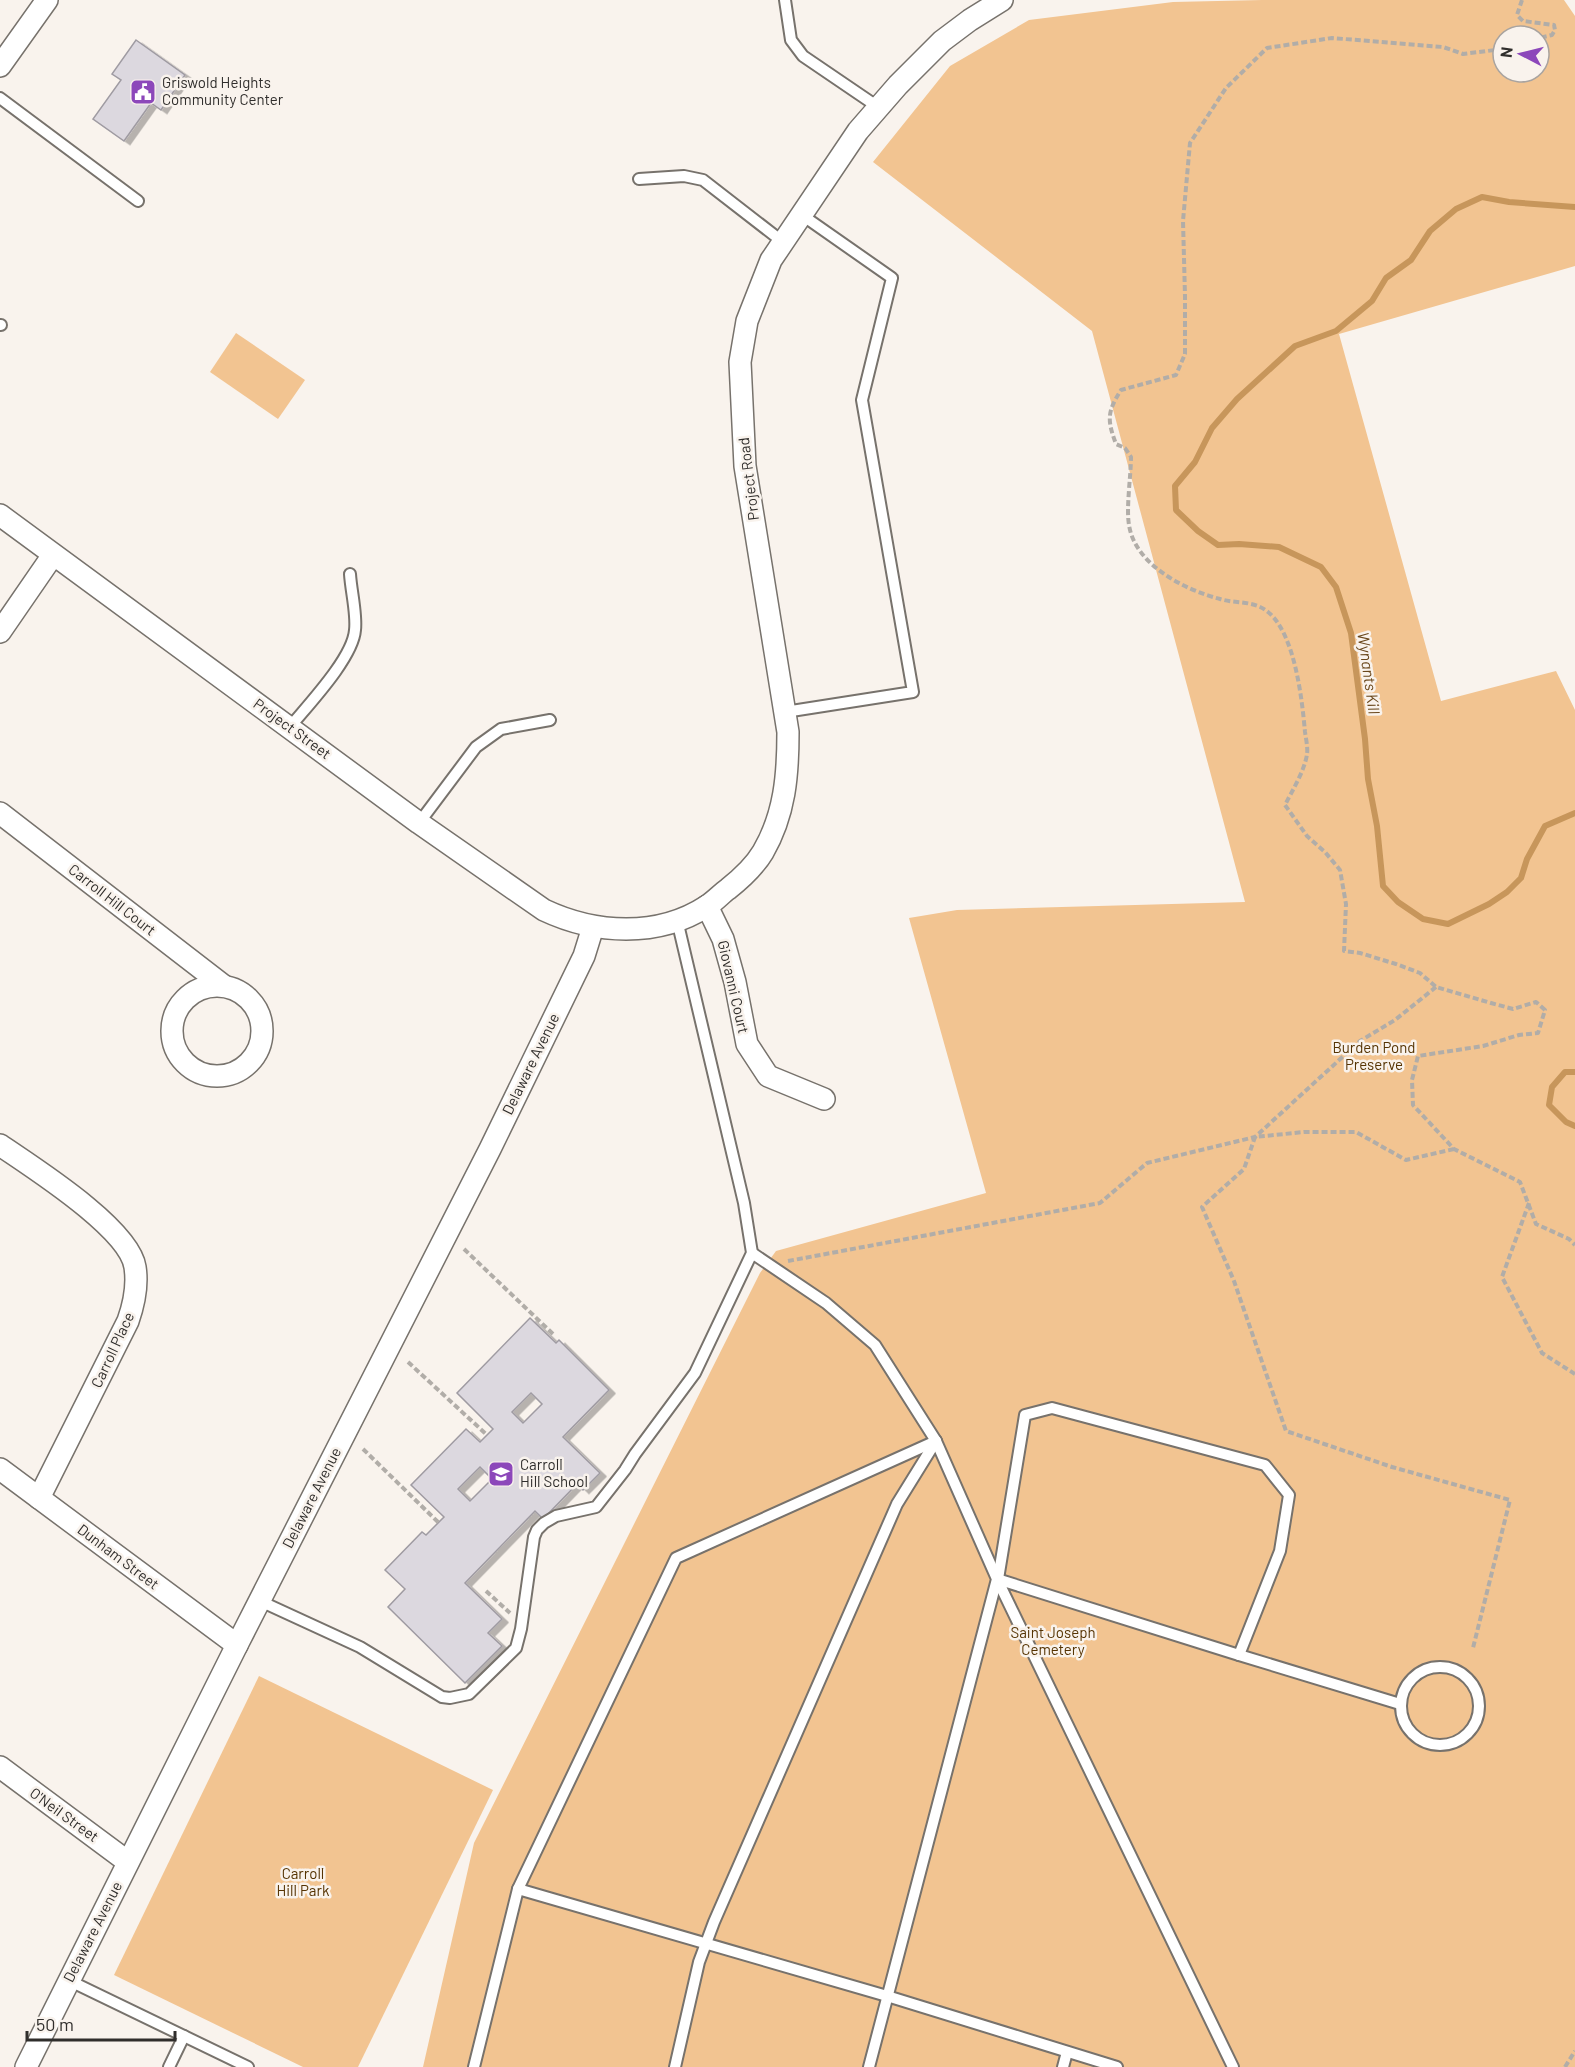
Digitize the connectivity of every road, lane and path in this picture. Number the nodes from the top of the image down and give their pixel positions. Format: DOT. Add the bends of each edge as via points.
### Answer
graph roads {
  1 [pos="47,0"];
  2 [pos="785,0"];
  3 [pos="1002,0"];
  4 [pos="1522,0"];
  5 [pos="1546,24"];
  6 [pos="1491,50"];
  7 [pos="0,66"];
  8 [pos="0,98"];
  9 [pos="878,107"];
  10 [pos="639,179"];
  11 [pos="138,201"];
  12 [pos="802,215"];
  13 [pos="783,242"];
  14 [pos="0,515"];
  15 [pos="52,555"];
  16 [pos="350,574"];
  17 [pos="0,632"];
  18 [pos="785,712"];
  19 [pos="550,720"];
  20 [pos="290,727"];
  21 [pos="0,813"];
  22 [pos="419,823"];
  23 [pos="707,906"];
  24 [pos="677,920"];
  25 [pos="593,927"];
  26 [pos="224,986"];
  27 [pos="1436,987"];
  28 [pos="824,1099"];
  29 [pos="1255,1137"];
  30 [pos="0,1144"];
  31 [pos="1454,1149"];
  32 [pos="1529,1203"];
  33 [pos="1575,1245"];
  34 [pos="464,1250"];
  35 [pos="752,1253"];
  36 [pos="769,1265"];
  37 [pos="553,1334"];
  38 [pos="408,1362"];
  39 [pos="1575,1374"];
  40 [pos="487,1435"];
  41 [pos="936,1441"];
  42 [pos="363,1449"];
  43 [pos="0,1469"];
  44 [pos="39,1498"];
  45 [pos="439,1523"];
  46 [pos="998,1579"];
  47 [pos="486,1591"];
  48 [pos="260,1601"];
  49 [pos="522,1623"];
  50 [pos="237,1645"];
  51 [pos="1473,1648"];
  52 [pos="1239,1655"];
  53 [pos="1400,1704"];
  54 [pos="0,1767"];
  55 [pos="128,1862"];
  56 [pos="518,1889"];
  57 [pos="707,1943"];
  58 [pos="68,1980"];
  59 [pos="887,1996"];
  60 [pos="184,2036"];
  61 [pos="1575,2051"];
  62 [pos="1067,2052"];
  63 [pos="26,2067"];
  64 [pos="169,2067"];
  65 [pos="248,2067"];
  66 [pos="474,2067"];
  67 [pos="675,2067"];
  68 [pos="869,2067"];
  69 [pos="1063,2067"];
  70 [pos="1117,2067"];
  71 [pos="1233,2067"];
  72 [pos="1565,2067"];
  1 -- 7 [label="street"];
  2 -- 9 [label="lane" via="791,39 803,56"];
  3 -- 9 [label="street, Project Road" via="942,41"];
  4 -- 5 [label="path" via="1517,15 1523,21"];
  6 -- 27 [label="path" via="1463,54 1443,47 1332,38 1267,48 1226,88 1190,144 1183,221 1185,354 1176,375 1121,390 1108,424 1116,444 1131,457 1129,525 1134,541 1147,559 1202,594 1247,602 1268,612 1292,653 1302,693 1307,754 1285,805 1307,836 1340,870 1346,904 1344,951 1420,973"];
  8 -- 11 [label="lane"];
  9 -- 12 [label="street, Project Road"];
  10 -- 13 [label="lane" via="684,176 703,180"];
  12 -- 13 [label="street, Project Road"];
  12 -- 18 [label="lane" via="891,278 862,400 913,692"];
  13 -- 18 [label="street, Project Road" via="771,260 747,321 740,362 745,466"];
  14 -- 15 [label="street, Project Street"];
  15 -- 17 [label="street"];
  15 -- 20 [label="street, Project Street"];
  16 -- 20 [label="lane" via="355,631 333,674"];
  18 -- 23 [label="street, Project Road" via="788,772 774,829 748,872"];
  19 -- 22 [label="lane" via="501,729 476,747"];
  20 -- 22 [label="street, Project Street"];
  21 -- 26 [label="street, Carroll Hill Court"];
  22 -- 25 [label="street, Project Street" via="544,910"];
  23 -- 24 [label="street, Project Road"];
  23 -- 28 [label="street, Giovanni Court" via="723,939 747,1044 768,1076"];
  24 -- 25 [label="street, Project Road" via="634,930"];
  24 -- 35 [label="lane" via="744,1203"];
  25 -- 48 [label="street, Delaware Avenue" via="584,956 490,1149"];
  26 -- 26 [label="street, Carroll Hill Court" via="250,999 258,1011 262,1040 257,1054 235,1073 205,1075 181,1058 174,1044 175,1014 195,991"];
  27 -- 29 [label="path" via="1395,1020 1360,1041"];
  27 -- 31 [label="path" via="1513,1009 1536,1002 1545,1010 1538,1033 1418,1056 1412,1080 1413,1105"];
  29 -- 31 [label="path" via="1304,1131 1356,1132 1406,1160"];
  29 -- 36 [label="path" via="1147,1163 1100,1203"];
  29 -- 51 [label="path" via="1244,1169 1202,1207 1234,1281 1286,1431 1392,1467 1510,1500"];
  30 -- 44 [label="street, Carroll Place" via="107,1224 135,1265 136,1298 128,1322"];
  31 -- 32 [label="path" via="1520,1182"];
  32 -- 33 [label="path" via="1536,1224"];
  32 -- 39 [label="path" via="1502,1277 1542,1353"];
  34 -- 37 [label="path"];
  35 -- 36 [label="lane"];
  35 -- 49 [label="lane" via="695,1374 626,1470 596,1507 556,1516 537,1530"];
  36 -- 41 [label="lane" via="826,1303 875,1345"];
  38 -- 40 [label="path"];
  41 -- 46 [label="lane"];
  41 -- 56 [label="lane" via="676,1558"];
  41 -- 57 [label="lane" via="897,1504"];
  42 -- 45 [label="path"];
  43 -- 44 [label="street, Dunham Street"];
  44 -- 50 [label="street, Dunham Street"];
  46 -- 52 [label="lane"];
  46 -- 52 [label="lane" via="1025,1415 1052,1408 1264,1465 1289,1495 1280,1551"];
  46 -- 59 [label="lane"];
  46 -- 71 [label="lane"];
  47 -- 49 [label="path"];
  48 -- 49 [label="lane" via="360,1647 442,1697 450,1698 469,1694 516,1648"];
  48 -- 50 [label="street, Delaware Avenue"];
  50 -- 55 [label="street, Delaware Avenue"];
  52 -- 53 [label="lane"];
  53 -- 53 [label="lane" via="1403,1692 1419,1673 1443,1667 1455,1669 1474,1685 1479,1709 1469,1734 1444,1746 1431,1745 1408,1730"];
  54 -- 55 [label="street, O'Neil Street"];
  55 -- 58 [label="street, Delaware Avenue"];
  56 -- 57 [label="lane"];
  56 -- 66 [label="lane"];
  57 -- 59 [label="lane"];
  57 -- 67 [label="lane"];
  58 -- 60 [label="lane"];
  58 -- 63 [label="street, Delaware Avenue"];
  59 -- 62 [label="lane"];
  59 -- 68 [label="lane"];
  60 -- 64 [label="lane"];
  60 -- 65 [label="lane"];
  61 -- 72 [label="path"];
  62 -- 69 [label="lane"];
  62 -- 70 [label="lane"];
}
